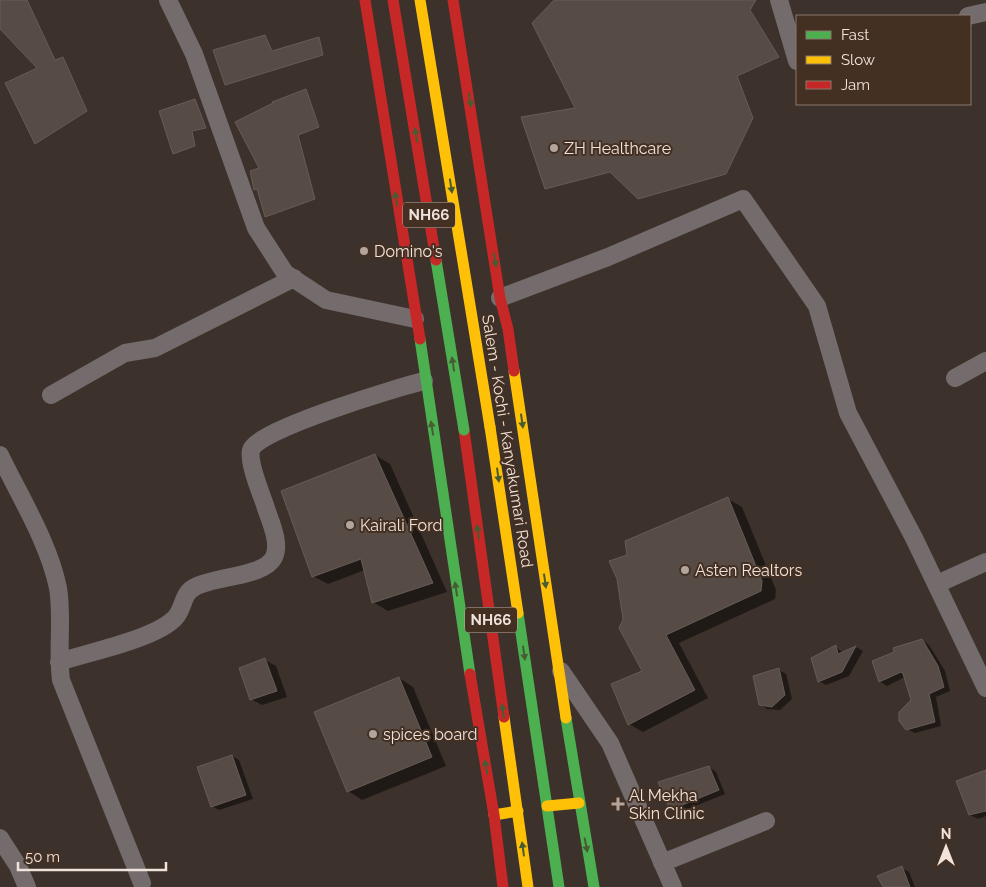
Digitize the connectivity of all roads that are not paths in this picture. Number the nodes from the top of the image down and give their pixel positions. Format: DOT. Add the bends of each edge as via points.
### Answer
graph roads {
  1 [pos="168,0"];
  2 [pos="364,0"];
  3 [pos="385,0"];
  4 [pos="394,0"];
  5 [pos="399,0"];
  6 [pos="420,0"];
  7 [pos="453,0"];
  8 [pos="779,0"];
  9 [pos="986,12"];
  10 [pos="971,15"];
  11 [pos="796,58"];
  12 [pos="465,66"];
  13 [pos="377,78"];
  14 [pos="294,278"];
  15 [pos="500,298"];
  16 [pos="415,319"];
  17 [pos="986,361"];
  18 [pos="955,378"];
  19 [pos="424,380"];
  20 [pos="51,396"];
  21 [pos="0,456"];
  22 [pos="986,562"];
  23 [pos="937,584"];
  24 [pos="59,662"];
  25 [pos="558,667"];
  26 [pos="986,688"];
  27 [pos="579,803"];
  28 [pos="547,806"];
  29 [pos="518,811"];
  30 [pos="494,815"];
  31 [pos="766,821"];
  32 [pos="0,838"];
  33 [pos="662,863"];
  34 [pos="142,883"];
  35 [pos="28,887"];
  36 [pos="503,887"];
  37 [pos="528,887"];
  38 [pos="559,887"];
  39 [pos="594,887"];
  40 [pos="673,887"];
  1 -- 14 [label="street" via="194,54 256,228 285,273"];
  2 -- 13 [label="main road"];
  3 -- 5 [label="main road"];
  29 -- 4 [label="main road, NH66, one-way, bridge" via="464,430"];
  6 -- 28 [label="main road, Salem - Kochi - Kanyakumari Road / NH66, one-way, bridge" via="490,427"];
  7 -- 12 [label="main road, Salem - Kochi - Kanyakumari Road"];
  8 -- 11 [label="street"];
  9 -- 10 [label="street"];
  12 -- 13 [label="main road" via="445,61 397,65"];
  12 -- 15 [label="main road, Salem - Kochi - Kanyakumari Road, one-way"];
  16 -- 13 [label="main road, one-way"];
  14 -- 16 [label="street" via="326,300"];
  14 -- 20 [label="street" via="155,348 126,353"];
  15 -- 23 [label="street" via="608,257 743,199 817,306 848,413"];
  15 -- 25 [label="main road, Salem - Kochi - Kanyakumari Road, one-way" via="508,329"];
  16 -- 19 [label="main road"];
  17 -- 18 [label="street"];
  19 -- 24 [label="street" via="309,418 254,444 250,452 255,477 275,538 275,555 267,566 194,587 183,599 176,617 154,632"];
  30 -- 19 [label="main road, one-way"];
  21 -- 24 [label="street" via="52,564 58,591"];
  22 -- 23 [label="street"];
  23 -- 26 [label="street"];
  24 -- 34 [label="street" via="61,680"];
  25 -- 27 [label="main road, Salem - Kochi - Kanyakumari Road"];
  25 -- 33 [label="street" via="610,743"];
  27 -- 28 [label="main road"];
  27 -- 39 [label="main road, Salem - Kochi - Kanyakumari Road, one-way"];
  28 -- 38 [label="main road, Salem - Kochi - Kanyakumari Road / NH66"];
  29 -- 30 [label="main road"];
  37 -- 29 [label="main road, NH66, one-way"];
  30 -- 36 [label="main road"];
  31 -- 33 [label="street"];
  32 -- 35 [label="street"];
  33 -- 40 [label="street"];
}
